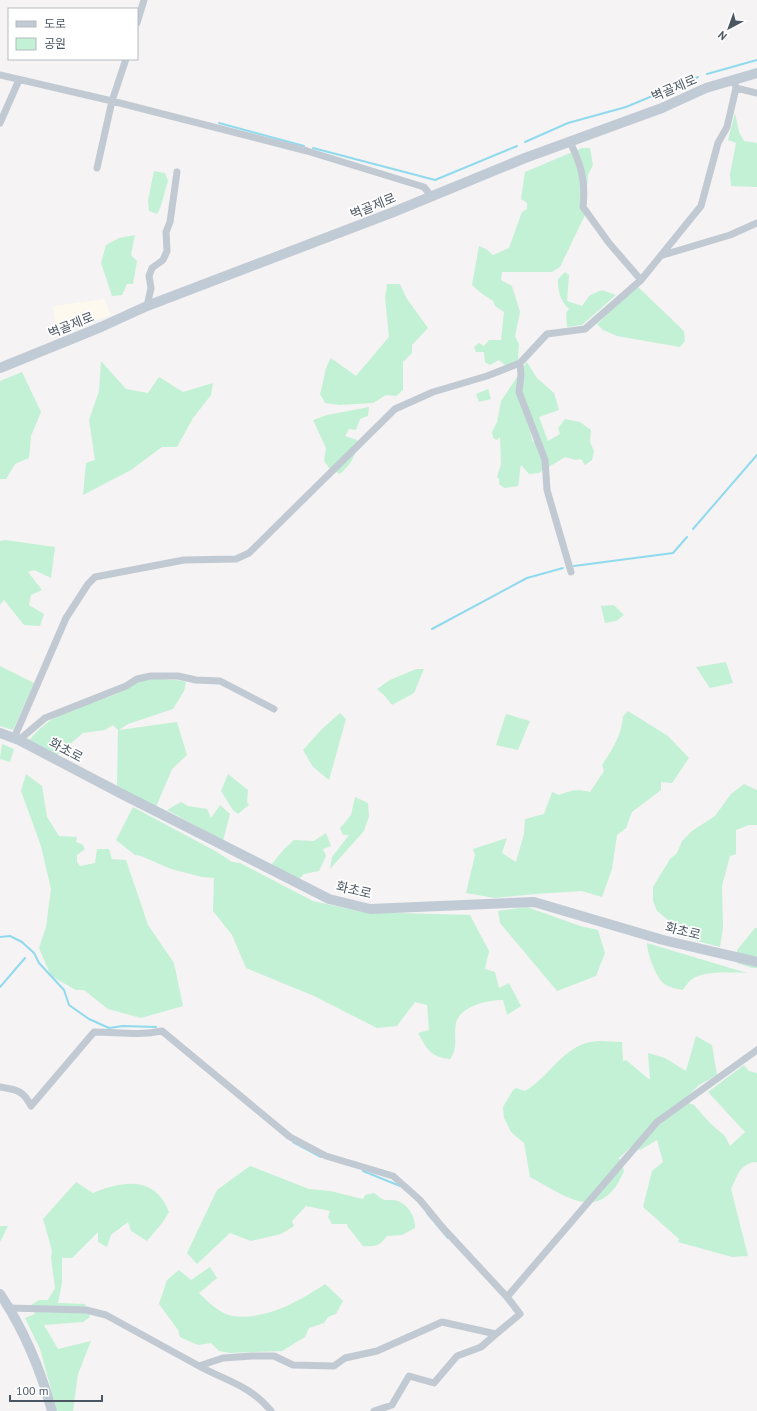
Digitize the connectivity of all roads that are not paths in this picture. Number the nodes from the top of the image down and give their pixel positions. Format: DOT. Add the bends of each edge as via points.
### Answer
graph roads {
  1 [pos="144,0"];
  2 [pos="138,21"];
  3 [pos="126,60"];
  4 [pos="757,73"];
  5 [pos="0,75"];
  6 [pos="19,80"];
  7 [pos="735,84"];
  8 [pos="757,93"];
  9 [pos="112,101"];
  10 [pos="0,123"];
  11 [pos="570,142"];
  12 [pos="97,168"];
  13 [pos="177,172"];
  14 [pos="431,196"];
  15 [pos="757,223"];
  16 [pos="662,255"];
  17 [pos="641,280"];
  18 [pos="147,306"];
  19 [pos="520,363"];
  20 [pos="0,368"];
  21 [pos="571,572"];
  22 [pos="274,709"];
  23 [pos="0,733"];
  24 [pos="17,739"];
  25 [pos="757,962"];
  26 [pos="757,1050"];
  27 [pos="0,1087"];
  28 [pos="0,1294"];
  29 [pos="507,1298"];
  30 [pos="9,1308"];
  31 [pos="496,1334"];
  32 [pos="199,1366"];
  33 [pos="52,1411"];
  34 [pos="271,1411"];
  35 [pos="374,1411"];
  1 -- 2 [label="street"];
  3 -- 9 [label="street"];
  4 -- 7 [label="street, 벽골제로"];
  5 -- 6 [label="street"];
  6 -- 9 [label="street"];
  6 -- 10 [label="street"];
  7 -- 8 [label="street"];
  7 -- 11 [label="street, 벽골제로" via="706,88 662,108"];
  7 -- 16 [label="street" via="727,127 718,143 701,206"];
  9 -- 12 [label="street"];
  9 -- 14 [label="street" via="307,151 424,187"];
  11 -- 14 [label="street, 벽골제로"];
  11 -- 17 [label="street" via="580,163 585,188 583,207 609,244"];
  13 -- 18 [label="street" via="170,222 166,232 167,251 163,260 152,268 149,276 151,288"];
  14 -- 18 [label="street, 벽골제로"];
  15 -- 16 [label="street" via="730,235"];
  16 -- 17 [label="street"];
  17 -- 19 [label="street" via="585,329 547,334"];
  18 -- 20 [label="street, 벽골제로"];
  19 -- 21 [label="street" via="519,392 545,460 547,490"];
  19 -- 24 [label="street" via="433,392 395,409 249,553 236,559 184,560 96,577 88,584 66,618"];
  22 -- 24 [label="street" via="220,681 151,676 137,679 126,686 45,718"];
  23 -- 24 [label="street, 화초로"];
  24 -- 25 [label="street, 화초로" via="329,899 370,909 534,902 663,940"];
  26 -- 29 [label="street" via="657,1122"];
  27 -- 29 [label="street" via="19,1091 26,1096 31,1106 94,1032 120,1034 162,1031 290,1137 326,1156 393,1176 420,1200"];
  28 -- 30 [label="street"];
  29 -- 31 [label="street" via="520,1314"];
  30 -- 32 [label="street" via="86,1310 106,1315"];
  30 -- 33 [label="street" via="20,1324 28,1343 45,1384"];
  31 -- 32 [label="street" via="442,1322 377,1351 345,1358 334,1366 292,1365 274,1356 252,1356 223,1358"];
  31 -- 35 [label="street" via="482,1347 457,1356 434,1383 409,1376 392,1405"];
  32 -- 34 [label="street" via="244,1387"];
}
